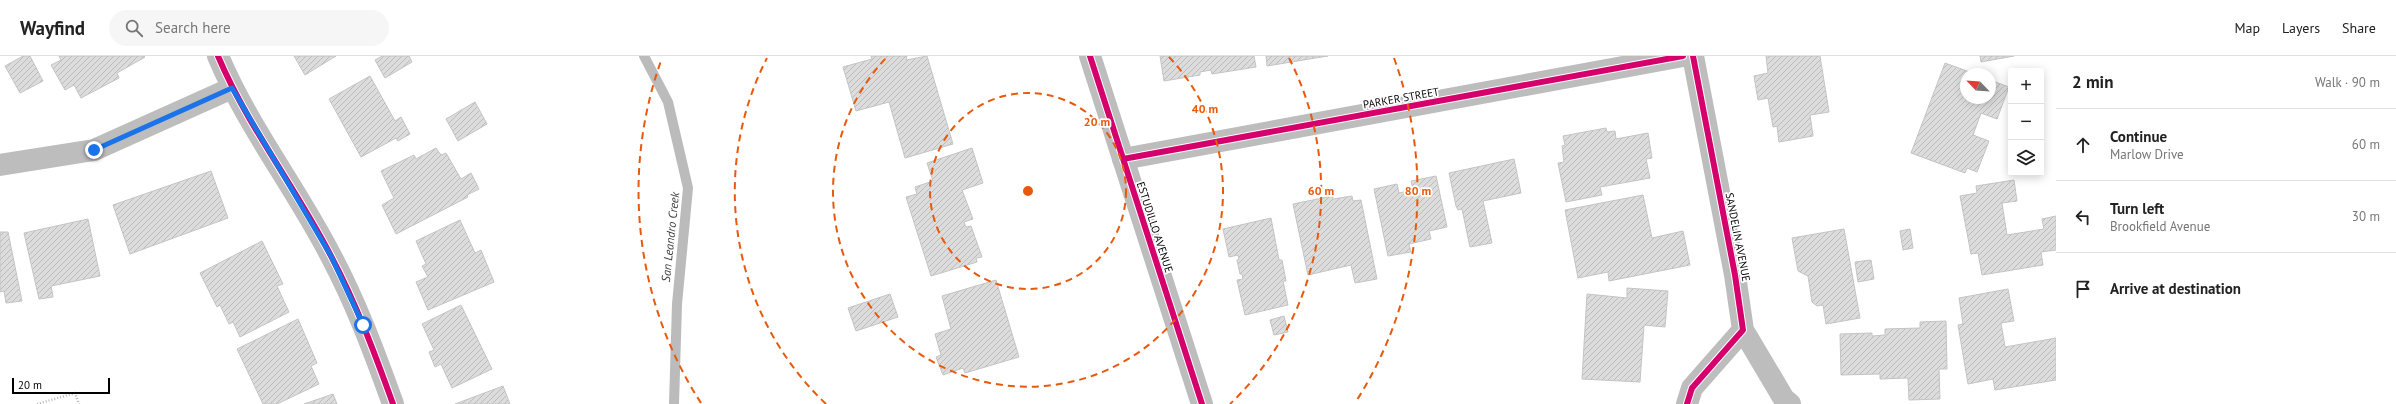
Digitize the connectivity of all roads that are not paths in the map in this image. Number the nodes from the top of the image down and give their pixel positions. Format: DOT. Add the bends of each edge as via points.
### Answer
graph roads {
  1 [pos="218,56"];
  2 [pos="1090,56"];
  3 [pos="1683,56"];
  4 [pos="1693,56"];
  5 [pos="232,88"];
  6 [pos="1122,159"];
  7 [pos="0,165"];
  8 [pos="1744,330"];
  9 [pos="393,404"];
  10 [pos="1202,404"];
  11 [pos="1687,404"];
  12 [pos="1790,404"];
  1 -- 5 [label="street"];
  2 -- 6 [label="street, ESTUDILLO AVENUE"];
  3 -- 6 [label="street, PARKER STREET"];
  4 -- 8 [label="street, SANDELIN AVENUE"];
  5 -- 7 [label="street" via="94,150"];
  5 -- 9 [label="street" via="331,256 363,325"];
  6 -- 10 [label="street, ESTUDILLO AVENUE"];
  8 -- 11 [label="street" via="1692,388"];
  8 -- 12 [label="street" via="1784,399"];
}
